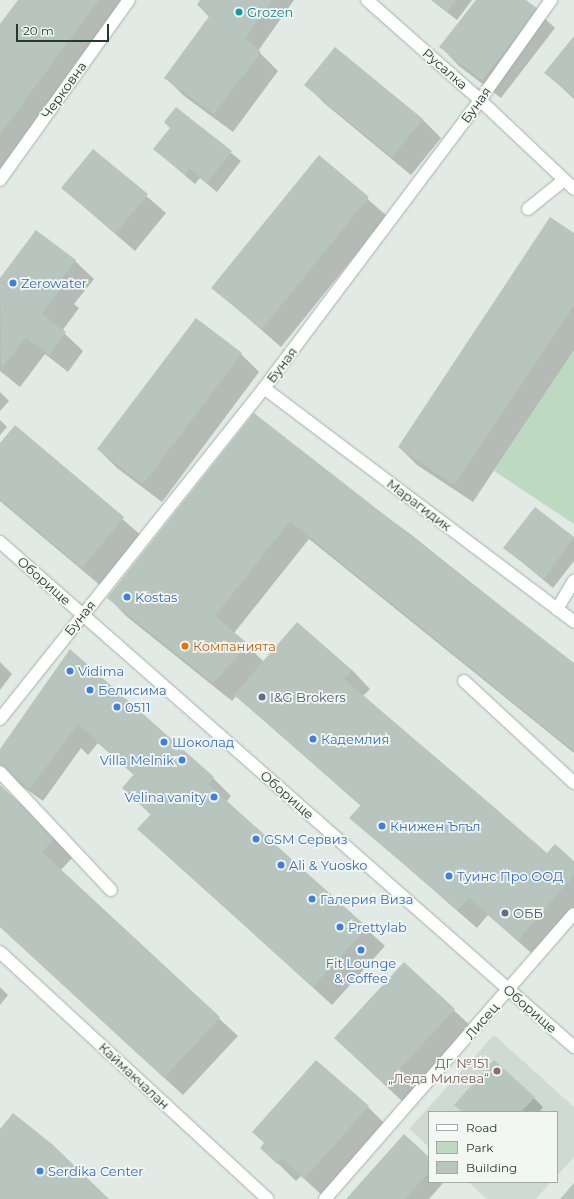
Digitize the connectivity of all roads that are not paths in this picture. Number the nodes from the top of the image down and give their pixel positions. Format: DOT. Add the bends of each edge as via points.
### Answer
graph roads {
  1 [pos="129,0"];
  2 [pos="367,0"];
  3 [pos="551,0"];
  4 [pos="480,100"];
  5 [pos="0,180"];
  6 [pos="564,180"];
  7 [pos="574,189"];
  8 [pos="528,209"];
  9 [pos="264,388"];
  10 [pos="0,542"];
  11 [pos="574,581"];
  12 [pos="557,609"];
  13 [pos="83,615"];
  14 [pos="574,622"];
  15 [pos="464,681"];
  16 [pos="0,719"];
  17 [pos="0,772"];
  18 [pos="574,783"];
  19 [pos="111,890"];
  20 [pos="574,914"];
  21 [pos="0,952"];
  22 [pos="509,990"];
  23 [pos="574,1047"];
  24 [pos="268,1199"];
  25 [pos="325,1199"];
  1 -- 5 [label="street, Черковна"];
  2 -- 4 [label="street, Русалка"];
  3 -- 4 [label="street, Буная"];
  4 -- 6 [label="street, Русалка"];
  4 -- 9 [label="street, Буная"];
  6 -- 7 [label="street, Русалка"];
  6 -- 8 [label="street"];
  9 -- 12 [label="street, Марагидик"];
  9 -- 13 [label="street, Буная"];
  10 -- 13 [label="street, Оборище"];
  11 -- 12 [label="street"];
  12 -- 14 [label="street, Марагидик"];
  13 -- 16 [label="street, Буная"];
  13 -- 22 [label="street, Оборище"];
  15 -- 18 [label="street"];
  17 -- 19 [label="street"];
  20 -- 22 [label="street, Лисец"];
  21 -- 24 [label="street, Каймакчалан"];
  22 -- 23 [label="street, Оборище"];
  22 -- 25 [label="street, Лисец"];
}
